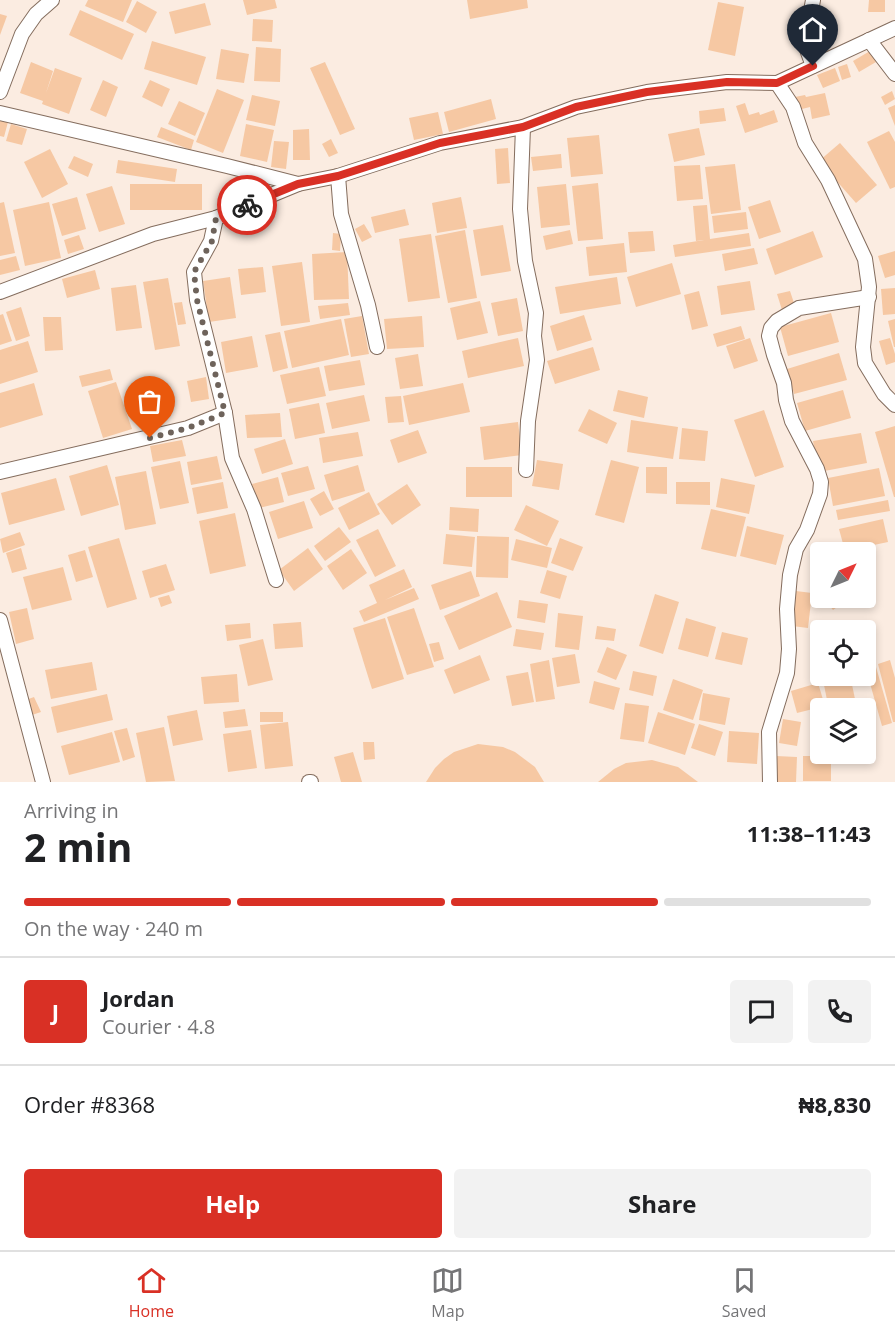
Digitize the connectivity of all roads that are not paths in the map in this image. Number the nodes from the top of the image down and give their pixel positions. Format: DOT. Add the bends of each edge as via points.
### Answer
graph roads {
  1 [pos="52,0"];
  2 [pos="813,0"];
  3 [pos="895,28"];
  4 [pos="869,40"];
  5 [pos="813,66"];
  6 [pos="895,74"];
  7 [pos="777,83"];
  8 [pos="0,92"];
  9 [pos="0,113"];
  10 [pos="523,127"];
  11 [pos="338,176"];
  12 [pos="298,184"];
  13 [pos="216,218"];
  14 [pos="0,292"];
  15 [pos="869,297"];
  16 [pos="377,347"];
  17 [pos="895,405"];
  18 [pos="225,413"];
  19 [pos="526,470"];
  20 [pos="0,472"];
  21 [pos="276,580"];
  22 [pos="0,620"];
  23 [pos="43,782"];
  24 [pos="770,782"];
  1 -- 8 [label="street" via="22,34"];
  2 -- 5 [label="street" via="805,44"];
  3 -- 4 [label="street"];
  4 -- 5 [label="street"];
  4 -- 6 [label="street"];
  5 -- 7 [label="street"];
  7 -- 10 [label="street" via="727,82 647,92 576,107"];
  7 -- 15 [label="street" via="793,107 805,143 828,180 861,250"];
  9 -- 12 [label="street"];
  10 -- 11 [label="street" via="440,143"];
  10 -- 19 [label="street" via="520,209 536,313 537,360"];
  11 -- 12 [label="street"];
  11 -- 16 [label="street" via="341,214"];
  12 -- 13 [label="street"];
  13 -- 14 [label="street" via="153,234"];
  13 -- 18 [label="street" via="212,241 194,272 197,300"];
  15 -- 17 [label="street" via="865,363"];
  15 -- 24 [label="street" via="799,308 771,328 769,336 792,421 821,482 807,530 795,549 790,575 787,673 769,732"];
  18 -- 20 [label="street" via="188,428"];
  18 -- 21 [label="street" via="232,458 254,509"];
  22 -- 23 [label="street"];
}
